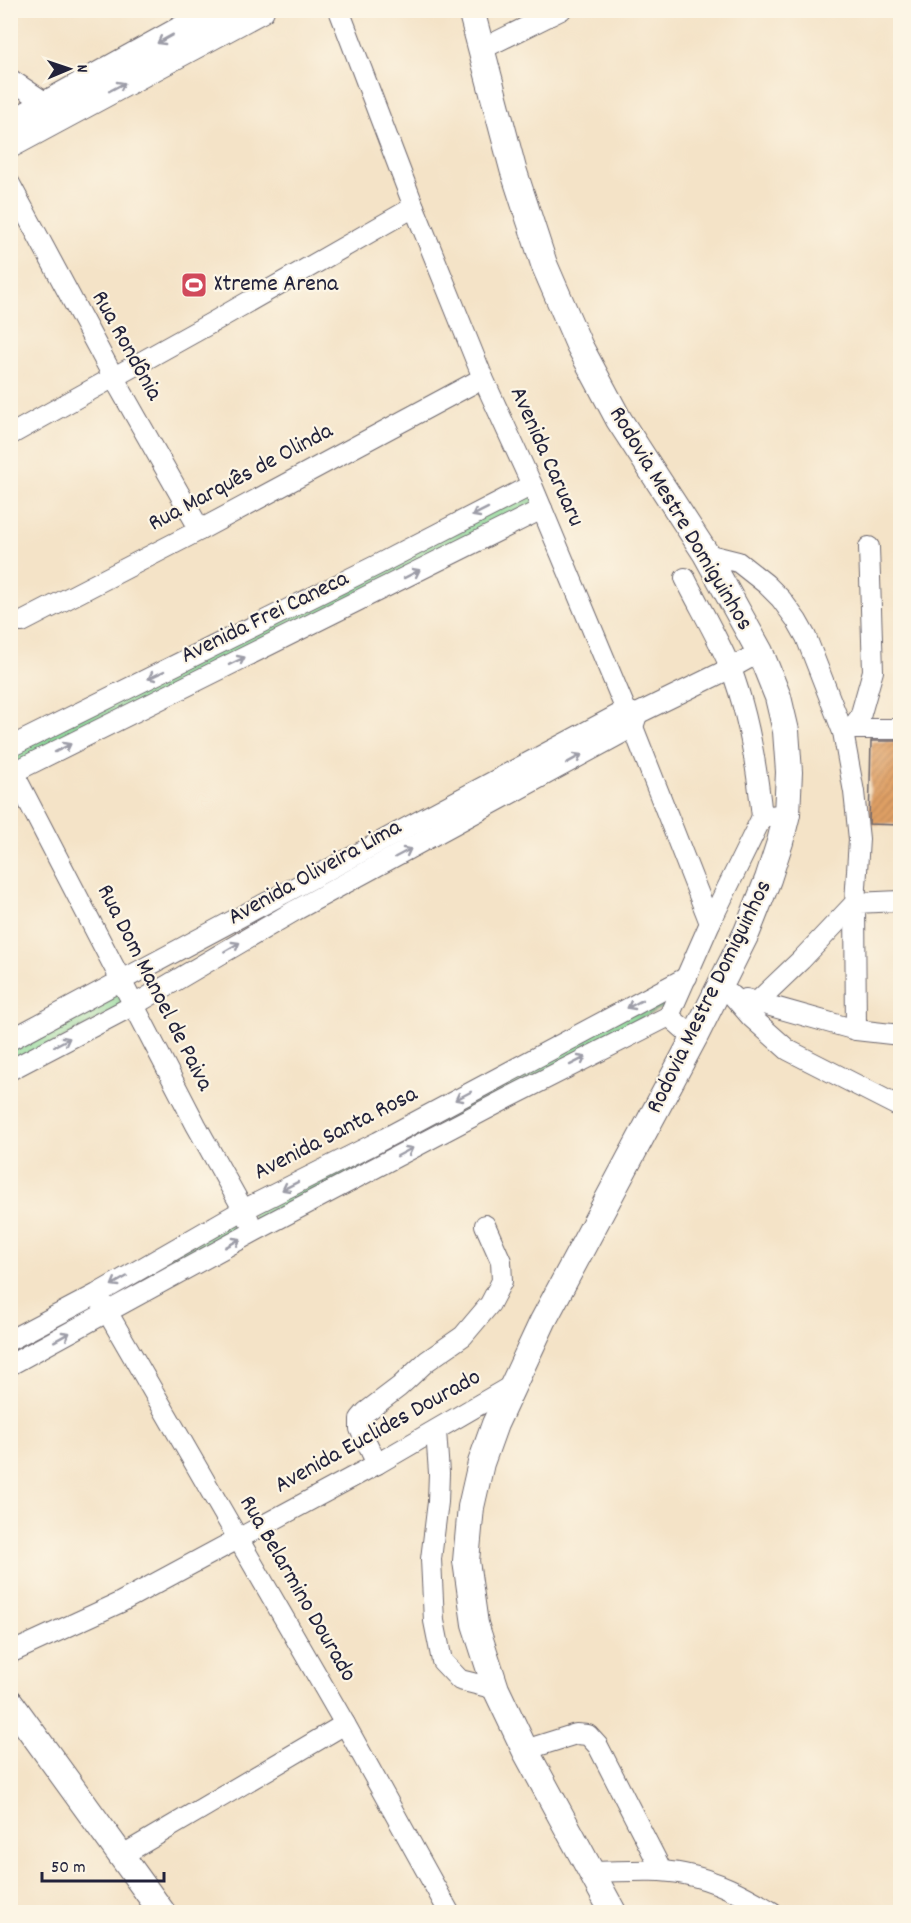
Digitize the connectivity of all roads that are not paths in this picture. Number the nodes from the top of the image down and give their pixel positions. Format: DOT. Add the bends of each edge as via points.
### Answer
graph roads {
  1 [pos="216,10"];
  2 [pos="261,10"];
  3 [pos="339,10"];
  4 [pos="561,10"];
  5 [pos="479,25"];
  6 [pos="10,79"];
  7 [pos="51,111"];
  8 [pos="10,124"];
  9 [pos="10,145"];
  10 [pos="10,184"];
  11 [pos="414,207"];
  12 [pos="114,378"];
  13 [pos="483,378"];
  14 [pos="10,435"];
  15 [pos="532,485"];
  16 [pos="542,508"];
  17 [pos="200,530"];
  18 [pos="869,547"];
  19 [pos="706,554"];
  20 [pos="375,566"];
  21 [pos="685,578"];
  22 [pos="386,587"];
  23 [pos="22,622"];
  24 [pos="760,652"];
  25 [pos="731,668"];
  26 [pos="632,717"];
  27 [pos="900,729"];
  28 [pos="847,730"];
  29 [pos="10,747"];
  30 [pos="12,771"];
  31 [pos="487,796"];
  32 [pos="774,815"];
  33 [pos="900,901"];
  34 [pos="855,903"];
  35 [pos="710,923"];
  36 [pos="687,977"];
  37 [pos="122,981"];
  38 [pos="726,992"];
  39 [pos="756,1003"];
  40 [pos="134,1005"];
  41 [pos="669,1016"];
  42 [pos="856,1030"];
  43 [pos="900,1035"];
  44 [pos="694,1038"];
  45 [pos="10,1040"];
  46 [pos="10,1070"];
  47 [pos="900,1107"];
  48 [pos="243,1210"];
  49 [pos="485,1225"];
  50 [pos="255,1231"];
  51 [pos="97,1294"];
  52 [pos="107,1312"];
  53 [pos="10,1340"];
  54 [pos="10,1365"];
  55 [pos="513,1385"];
  56 [pos="435,1431"];
  57 [pos="377,1464"];
  58 [pos="238,1538"];
  59 [pos="10,1653"];
  60 [pos="496,1689"];
  61 [pos="10,1702"];
  62 [pos="345,1724"];
  63 [pos="525,1750"];
  64 [pos="121,1856"];
  65 [pos="662,1871"];
  66 [pos="591,1872"];
  67 [pos="162,1912"];
  68 [pos="449,1912"];
  69 [pos="613,1912"];
  70 [pos="772,1912"];
  1 -- 7 [label="main road, one-way"];
  7 -- 2 [label="main road, one-way"];
  3 -- 11 [label="street, Avenida Caruaru"];
  4 -- 5 [label="street"];
  5 -- 19 [label="main road, Rodovia Mestre Domiguinhos" via="513,169 544,264 579,345 620,420"];
  6 -- 7 [label="street"];
  7 -- 8 [label="main road"];
  7 -- 9 [label="main road"];
  10 -- 12 [label="street, Rua Rondônia"];
  11 -- 12 [label="street"];
  11 -- 13 [label="street, Avenida Caruaru"];
  12 -- 14 [label="street"];
  12 -- 17 [label="street, Rua Rondônia"];
  13 -- 15 [label="street, Avenida Caruaru"];
  13 -- 17 [label="street, Rua Marquês de Olinda"];
  15 -- 16 [label="street, Avenida Caruaru"];
  15 -- 20 [label="street, Avenida Frei Caneca, one-way"];
  22 -- 16 [label="street, Avenida Frei Caneca, one-way"];
  16 -- 26 [label="street, Avenida Caruaru"];
  17 -- 23 [label="street, Rua Marquês de Olinda"];
  18 -- 28 [label="street" via="873,671 863,710"];
  19 -- 24 [label="main road, Rodovia Mestre Domiguinhos"];
  19 -- 28 [label="street" via="738,562 781,599 806,637"];
  20 -- 22 [label="street"];
  20 -- 29 [label="street, Avenida Frei Caneca, one-way"];
  21 -- 25 [label="street"];
  30 -- 22 [label="street, Avenida Frei Caneca, one-way"];
  24 -- 25 [label="street, Avenida Oliveira Lima"];
  24 -- 32 [label="main road, Rodovia Mestre Domiguinhos" via="778,697 786,731 789,772"];
  25 -- 26 [label="street, Avenida Oliveira Lima"];
  25 -- 32 [label="street" via="758,775"];
  26 -- 31 [label="street, Avenida Oliveira Lima"];
  26 -- 35 [label="street, Avenida Caruaru"];
  27 -- 28 [label="street"];
  28 -- 34 [label="street" via="859,839"];
  30 -- 37 [label="street, Rua Dom Manoel de Paiva"];
  31 -- 37 [label="street, Avenida Oliveira Lima"];
  40 -- 31 [label="street, Avenida Oliveira Lima, one-way"];
  32 -- 35 [label="street"];
  32 -- 38 [label="main road, Rodovia Mestre Domiguinhos" via="768,879"];
  33 -- 34 [label="street"];
  34 -- 39 [label="street"];
  34 -- 42 [label="street"];
  35 -- 36 [label="street"];
  36 -- 41 [label="street"];
  36 -- 48 [label="street, Avenida Santa Rosa, one-way"];
  37 -- 40 [label="street, Rua Dom Manoel de Paiva"];
  37 -- 45 [label="street, Avenida Oliveira Lima"];
  38 -- 39 [label="street"];
  38 -- 44 [label="main road, Rodovia Mestre Domiguinhos"];
  38 -- 47 [label="street" via="788,1050"];
  39 -- 42 [label="street"];
  46 -- 40 [label="street, Avenida Oliveira Lima, one-way"];
  40 -- 48 [label="street, Rua Dom Manoel de Paiva"];
  41 -- 44 [label="street"];
  50 -- 41 [label="street, Avenida Santa Rosa, one-way"];
  42 -- 43 [label="street"];
  44 -- 55 [label="main road, Rodovia Mestre Domiguinhos"];
  48 -- 50 [label="street, Rua Dom Manoel de Paiva"];
  48 -- 51 [label="street, Avenida Santa Rosa, one-way"];
  49 -- 57 [label="street" via="501,1261 502,1281 490,1304 463,1336 427,1361 360,1419 360,1430"];
  52 -- 50 [label="street, Avenida Santa Rosa, one-way"];
  51 -- 52 [label="street, Rua Belarmino Dourado"];
  51 -- 53 [label="street, Avenida Santa Rosa"];
  54 -- 52 [label="street, Avenida Santa Rosa, one-way"];
  52 -- 58 [label="street, Rua Belarmino Dourado"];
  55 -- 56 [label="street, Avenida Euclides Dourado"];
  55 -- 60 [label="main road, Rodovia Mestre Domiguinhos" via="481,1463 471,1507 466,1561 475,1624"];
  56 -- 57 [label="street, Avenida Euclides Dourado"];
  56 -- 60 [label="street" via="438,1502 430,1559 434,1621 442,1661 460,1680"];
  57 -- 58 [label="street, Avenida Euclides Dourado"];
  58 -- 59 [label="street, Avenida Euclides Dourado" via="119,1603"];
  58 -- 62 [label="street, Rua Belarmino Dourado"];
  60 -- 63 [label="main road, Rodovia Mestre Domiguinhos"];
  61 -- 64 [label="main road"];
  62 -- 64 [label="street"];
  62 -- 68 [label="street, Rua Belarmino Dourado"];
  63 -- 65 [label="street" via="576,1734 588,1735 598,1746"];
  63 -- 66 [label="main road, Rodovia Mestre Domiguinhos"];
  64 -- 67 [label="main road"];
  65 -- 66 [label="street"];
  65 -- 70 [label="street" via="710,1881"];
  66 -- 69 [label="main road, Rodovia Mestre Domiguinhos"];
}
